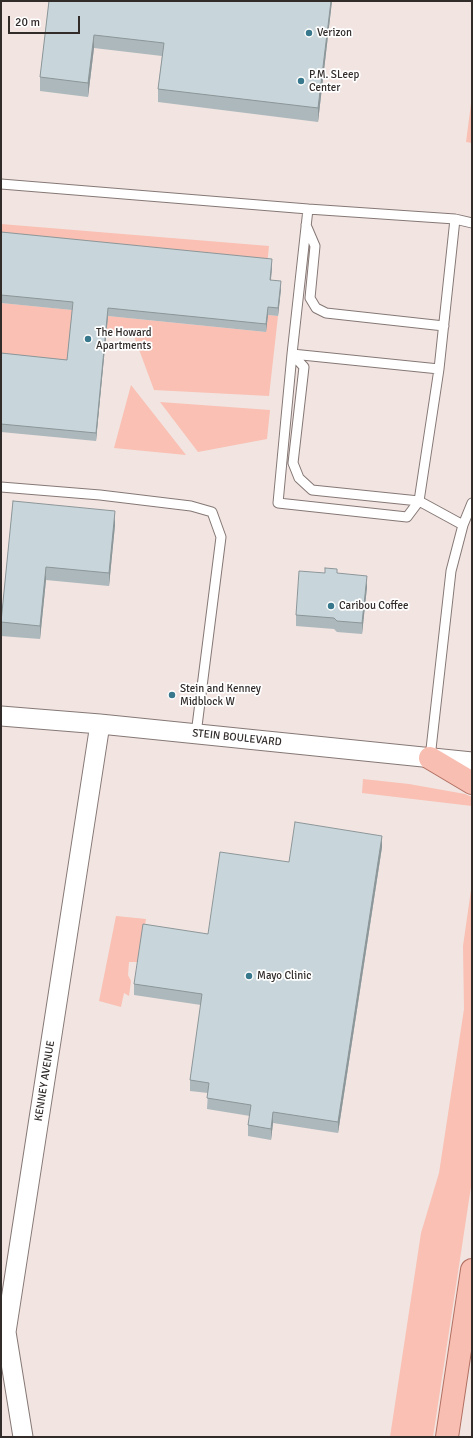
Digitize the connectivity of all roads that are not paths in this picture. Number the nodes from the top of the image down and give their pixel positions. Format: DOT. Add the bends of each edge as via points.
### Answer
graph roads {
  1 [pos="1,184"];
  2 [pos="308,209"];
  3 [pos="455,219"];
  4 [pos="472,223"];
  5 [pos="306,224"];
  6 [pos="444,326"];
  7 [pos="292,354"];
  8 [pos="439,369"];
  9 [pos="1,486"];
  10 [pos="419,501"];
  11 [pos="472,503"];
  12 [pos="463,525"];
  13 [pos="1,716"];
  14 [pos="100,724"];
  15 [pos="196,734"];
  16 [pos="430,758"];
  17 [pos="472,762"];
  18 [pos="472,783"];
  19 [pos="472,1270"];
  20 [pos="3,1331"];
  21 [pos="23,1437"];
  22 [pos="447,1437"];
  1 -- 2 [label="lane"];
  2 -- 3 [label="lane"];
  2 -- 5 [label="lane"];
  3 -- 4 [label="lane"];
  3 -- 6 [label="lane"];
  5 -- 6 [label="lane" via="315,246 310,298 316,308 326,313"];
  5 -- 7 [label="lane"];
  6 -- 8 [label="lane"];
  7 -- 8 [label="lane"];
  7 -- 10 [label="lane" via="304,367 293,463 298,478 312,490"];
  7 -- 10 [label="lane" via="278,503 407,517"];
  8 -- 10 [label="lane"];
  9 -- 15 [label="lane" via="191,506 212,512 222,538"];
  10 -- 12 [label="lane"];
  11 -- 12 [label="lane"];
  12 -- 16 [label="lane" via="451,571"];
  13 -- 14 [label="street, STEIN BOULEVARD"];
  14 -- 15 [label="street, STEIN BOULEVARD"];
  14 -- 20 [label="street, KENNEY AVENUE"];
  15 -- 16 [label="street, STEIN BOULEVARD"];
  16 -- 17 [label="street, STEIN BOULEVARD"];
  16 -- 18 [label="main road"];
  19 -- 22 [label="main road"];
  20 -- 21 [label="street, KENNEY AVENUE"];
}
